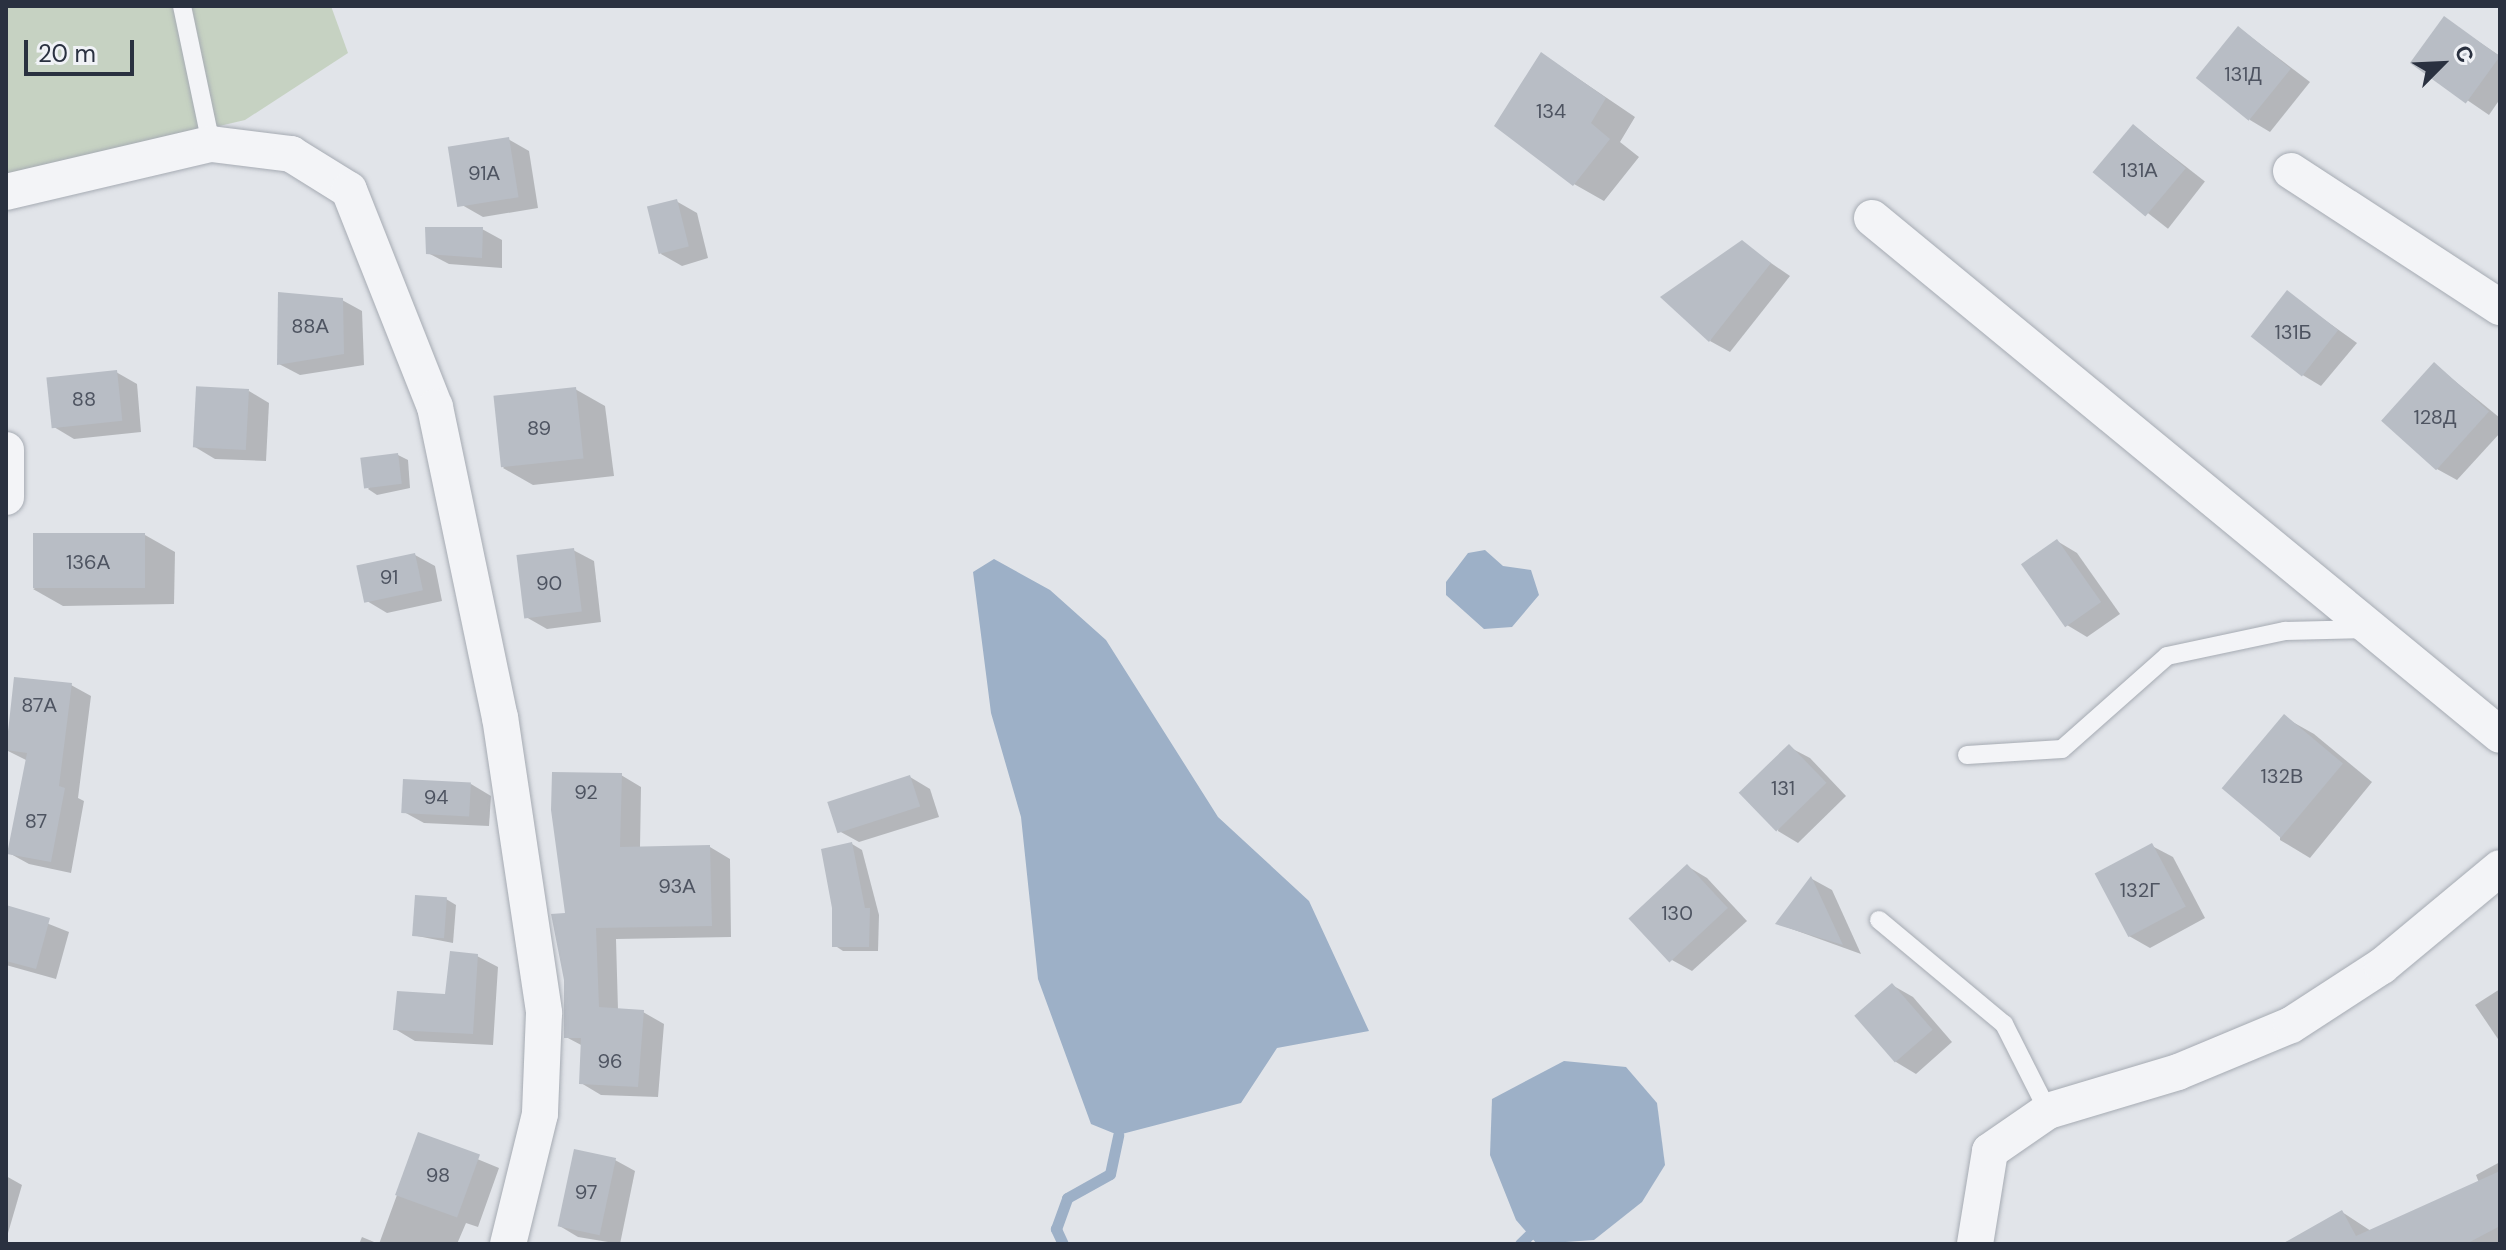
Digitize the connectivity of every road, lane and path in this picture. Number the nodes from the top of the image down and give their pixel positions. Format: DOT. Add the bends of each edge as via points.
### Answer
graph roads {
  1 [pos="182,6"];
  2 [pos="211,144"];
  3 [pos="2291,171"];
  4 [pos="6,192"];
  5 [pos="1872,218"];
  6 [pos="2500,307"];
  7 [pos="6,450"];
  8 [pos="6,497"];
  9 [pos="2371,629"];
  10 [pos="2500,735"];
  11 [pos="1967,755"];
  12 [pos="2500,868"];
  13 [pos="1879,920"];
  14 [pos="2048,1111"];
  15 [pos="508,1244"];
  16 [pos="1975,1244"];
  1 -- 2 [label="lane"];
  2 -- 4 [label="street"];
  2 -- 15 [label="street" via="291,154 349,190 435,407 500,717 544,1013 540,1114"];
  3 -- 6 [label="street"];
  5 -- 9 [label="street"];
  7 -- 8 [label="street"];
  9 -- 10 [label="street"];
  9 -- 11 [label="lane" via="2285,631 2167,656 2062,749"];
  12 -- 14 [label="street" via="2382,966 2291,1025 2178,1072"];
  13 -- 14 [label="lane" via="2004,1024"];
  14 -- 16 [label="street" via="1990,1151"];
}
